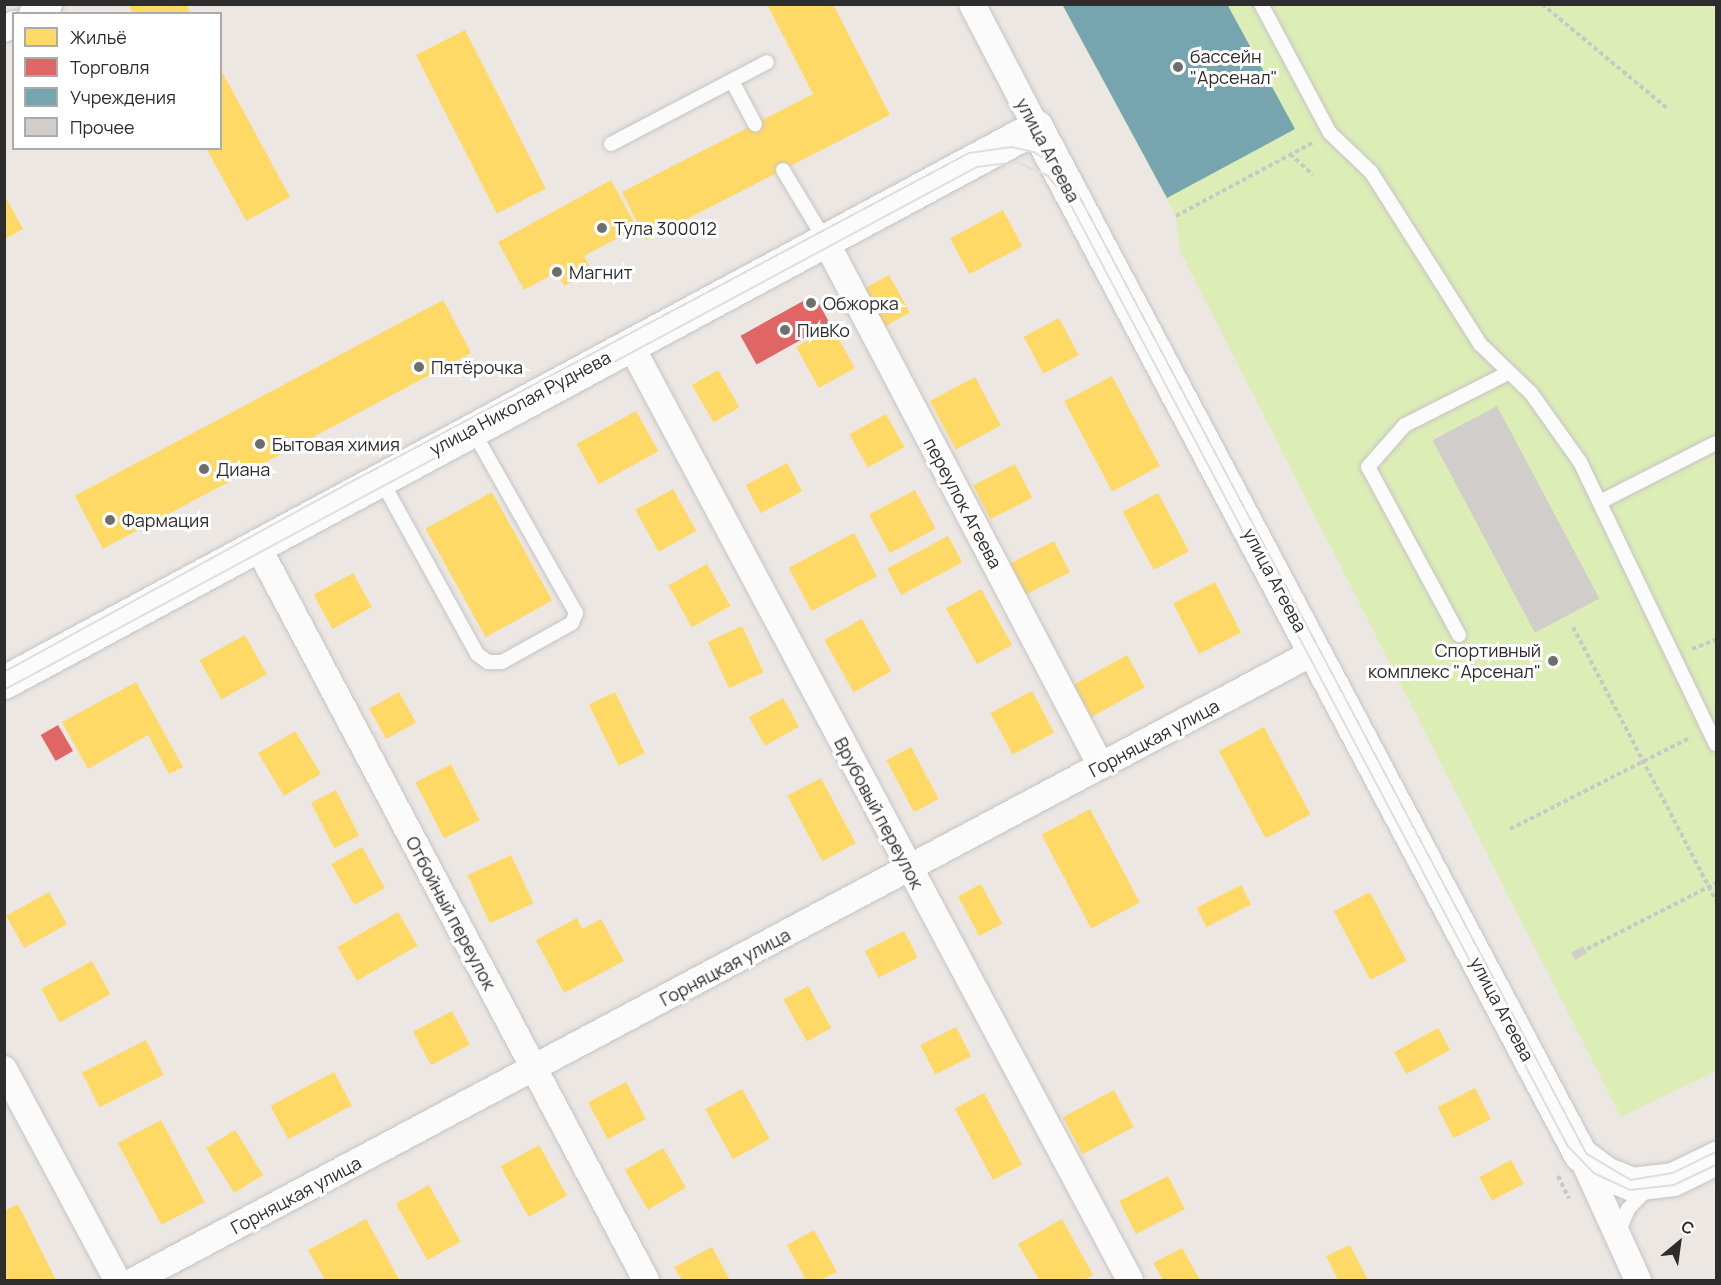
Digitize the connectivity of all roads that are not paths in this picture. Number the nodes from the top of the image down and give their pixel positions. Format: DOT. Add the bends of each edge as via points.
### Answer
graph roads {
  1 [pos="48,4"];
  2 [pos="972,4"];
  3 [pos="1261,4"];
  4 [pos="35,12"];
  5 [pos="767,62"];
  6 [pos="732,81"];
  7 [pos="755,124"];
  8 [pos="1036,127"];
  9 [pos="611,144"];
  10 [pos="783,170"];
  11 [pos="825,240"];
  12 [pos="630,344"];
  13 [pos="1508,373"];
  14 [pos="472,429"];
  15 [pos="1716,443"];
  16 [pos="380,478"];
  17 [pos="1600,502"];
  18 [pos="257,545"];
  19 [pos="1459,635"];
  20 [pos="1314,652"];
  21 [pos="4,682"];
  22 [pos="1716,744"];
  23 [pos="1101,766"];
  24 [pos="909,869"];
  25 [pos="4,1069"];
  26 [pos="534,1069"];
  27 [pos="1580,1154"];
  28 [pos="1716,1158"];
  29 [pos="1663,1182"];
  30 [pos="1617,1235"];
  31 [pos="117,1281"];
  32 [pos="135,1281"];
  33 [pos="646,1281"];
  34 [pos="1130,1281"];
  35 [pos="1638,1281"];
  1 -- 4 [label="street"];
  2 -- 8 [label="street, улица Агеева"];
  3 -- 13 [label="lane" via="1330,133 1371,172 1480,344"];
  5 -- 6 [label="lane"];
  6 -- 7 [label="lane"];
  6 -- 9 [label="lane"];
  8 -- 11 [label="street, улица Николая Руднева"];
  8 -- 20 [label="street, улица Агеева"];
  10 -- 11 [label="lane"];
  11 -- 12 [label="street, улица Николая Руднева"];
  11 -- 23 [label="street, переулок Агеева"];
  12 -- 14 [label="street, улица Николая Руднева"];
  12 -- 24 [label="street, Врубовый переулок"];
  13 -- 17 [label="lane" via="1531,393 1580,462"];
  13 -- 19 [label="lane" via="1405,425 1368,466"];
  14 -- 16 [label="street, улица Николая Руднева"];
  14 -- 16 [label="lane" via="575,609 572,623 502,662 482,659"];
  15 -- 17 [label="lane"];
  16 -- 18 [label="street, улица Николая Руднева"];
  17 -- 22 [label="lane"];
  18 -- 21 [label="street, улица Николая Руднева"];
  18 -- 26 [label="street, Отбойный переулок"];
  20 -- 23 [label="street, Горняцкая улица"];
  20 -- 27 [label="street, улица Агеева"];
  23 -- 24 [label="street, Горняцкая улица"];
  24 -- 26 [label="street, Горняцкая улица"];
  24 -- 34 [label="street, Врубовый переулок"];
  25 -- 31 [label="street"];
  26 -- 32 [label="street, Горняцкая улица"];
  26 -- 33 [label="street, Отбойный переулок"];
  27 -- 29 [label="street, улица Агеева" via="1605,1173 1632,1184"];
  27 -- 30 [label="street, улица Агеева"];
  28 -- 29 [label="street"];
  29 -- 30 [label="lane" via="1628,1209"];
  30 -- 35 [label="street, улица Агеева"];
}
